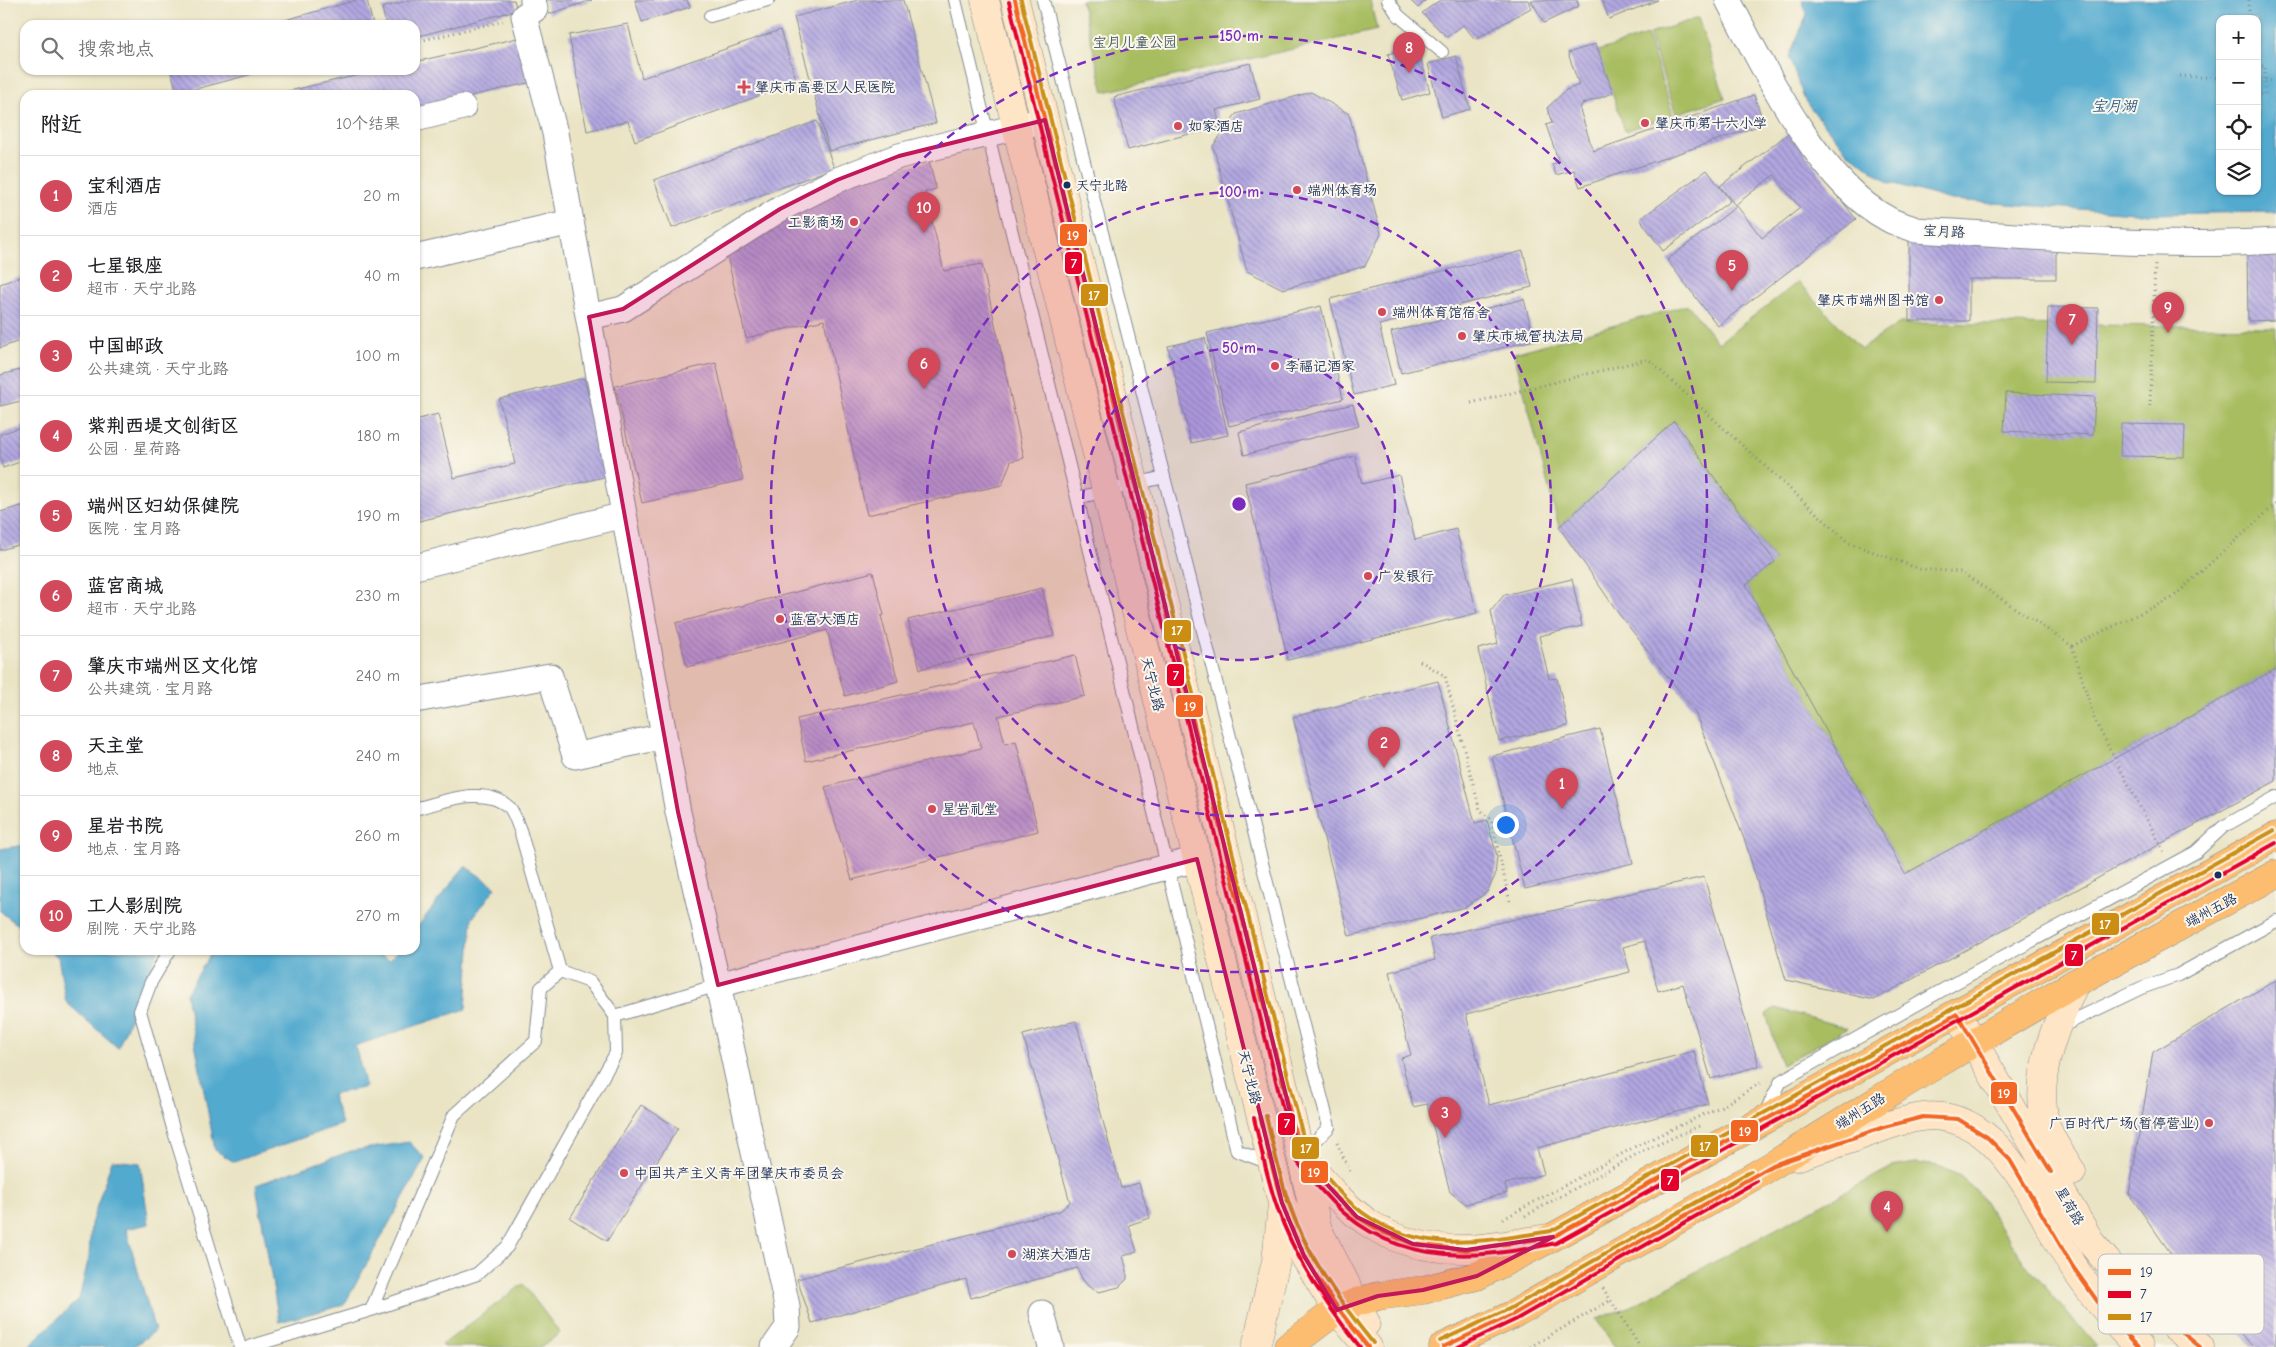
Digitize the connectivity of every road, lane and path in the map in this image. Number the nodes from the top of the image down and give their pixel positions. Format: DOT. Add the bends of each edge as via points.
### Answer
graph roads {
  1 [pos="768,0"];
  2 [pos="956,0"];
  3 [pos="985,0"];
  4 [pos="1015,0"];
  5 [pos="1043,0"];
  6 [pos="1388,0"];
  7 [pos="1728,0"];
  8 [pos="2249,0"];
  9 [pos="528,8"];
  10 [pos="2249,15"];
  11 [pos="710,16"];
  12 [pos="420,40"];
  13 [pos="1442,52"];
  14 [pos="2261,66"];
  15 [pos="2180,76"];
  16 [pos="2216,78"];
  17 [pos="2265,80"];
  18 [pos="2276,80"];
  19 [pos="2261,94"];
  20 [pos="463,107"];
  21 [pos="420,118"];
  22 [pos="1045,120"];
  23 [pos="1017,128"];
  24 [pos="988,135"];
  25 [pos="572,222"];
  26 [pos="2156,242"];
  27 [pos="2276,242"];
  28 [pos="420,257"];
  29 [pos="589,317"];
  30 [pos="1471,403"];
  31 [pos="2150,406"];
  32 [pos="1164,477"];
  33 [pos="1135,484"];
  34 [pos="1106,491"];
  35 [pos="1077,498"];
  36 [pos="2276,504"];
  37 [pos="624,515"];
  38 [pos="420,566"];
  39 [pos="2072,646"];
  40 [pos="1420,661"];
  41 [pos="420,699"];
  42 [pos="664,736"];
  43 [pos="2276,797"];
  44 [pos="420,808"];
  45 [pos="2276,836"];
  46 [pos="1197,859"];
  47 [pos="1168,866"];
  48 [pos="2171,866"];
  49 [pos="2276,874"];
  50 [pos="1510,902"];
  51 [pos="2276,921"];
  52 [pos="167,955"];
  53 [pos="560,971"];
  54 [pos="2075,983"];
  55 [pos="718,985"];
  56 [pos="1957,1014"];
  57 [pos="615,1016"];
  58 [pos="2054,1030"];
  59 [pos="1974,1043"];
  60 [pos="1766,1080"];
  61 [pos="1707,1123"];
  62 [pos="1760,1123"];
  63 [pos="1329,1127"];
  64 [pos="1301,1156"];
  65 [pos="1272,1164"];
  66 [pos="1773,1165"];
  67 [pos="1356,1181"];
  68 [pos="1282,1203"];
  69 [pos="1518,1220"];
  70 [pos="1499,1221"];
  71 [pos="1553,1237"];
  72 [pos="2101,1254"];
  73 [pos="2116,1254"];
  74 [pos="1592,1269"];
  75 [pos="1611,1300"];
  76 [pos="2098,1302"];
  77 [pos="1347,1306"];
  78 [pos="371,1310"];
  79 [pos="1042,1313"];
  80 [pos="2126,1334"];
  81 [pos="2184,1334"];
  82 [pos="240,1347"];
  83 [pos="249,1347"];
  84 [pos="774,1347"];
  85 [pos="1051,1347"];
  86 [pos="1256,1347"];
  87 [pos="1288,1347"];
  88 [pos="1368,1347"];
  89 [pos="1377,1347"];
  90 [pos="1443,1347"];
  91 [pos="1530,1347"];
  92 [pos="1640,1347"];
  93 [pos="2139,1347"];
  94 [pos="2200,1347"];
  1 -- 11 [label="lane"];
  2 -- 24 [label="lane"];
  3 -- 23 [label="main road, 天宁北路"];
  4 -- 22 [label="main road, 天宁北路"];
  5 -- 32 [label="lane"];
  6 -- 13 [label="lane" via="1398,15"];
  7 -- 26 [label="street, 宝月路" via="1775,90 1822,158 1847,187 1888,219 1916,230"];
  8 -- 10 [label="path"];
  9 -- 12 [label="path"];
  9 -- 25 [label="street"];
  14 -- 17 [label="path" via="2265,66"];
  15 -- 16 [label="path"];
  17 -- 18 [label="path"];
  17 -- 19 [label="path" via="2265,94"];
  20 -- 21 [label="street"];
  22 -- 23 [label="street"];
  22 -- 33 [label="main road, 天宁北路"];
  23 -- 24 [label="street"];
  23 -- 34 [label="main road, 天宁北路"];
  24 -- 29 [label="street" via="899,156 837,180 780,209 623,309"];
  24 -- 35 [label="lane"];
  25 -- 28 [label="street"];
  25 -- 29 [label="street"];
  26 -- 27 [label="street, 宝月路"];
  26 -- 31 [label="path"];
  29 -- 37 [label="street"];
  30 -- 39 [label="path" via="1648,359 1849,543 1920,569 1961,572"];
  32 -- 33 [label="lane"];
  32 -- 63 [label="lane"];
  33 -- 34 [label="lane"];
  33 -- 64 [label="main road, 天宁北路"];
  34 -- 35 [label="lane"];
  34 -- 46 [label="main road, 天宁北路"];
  35 -- 47 [label="lane"];
  36 -- 39 [label="path" via="2172,598"];
  37 -- 38 [label="street"];
  37 -- 42 [label="street"];
  39 -- 48 [label="path" via="2095,721"];
  40 -- 50 [label="path" via="1445,676 1480,810 1491,819"];
  41 -- 42 [label="street" via="550,676 575,756"];
  42 -- 55 [label="street"];
  43 -- 48 [label="lane" via="2224,827 2196,852"];
  44 -- 53 [label="lane" via="464,796 489,797 510,808 520,830"];
  45 -- 56 [label="main road"];
  46 -- 47 [label="street"];
  46 -- 65 [label="main road, 天宁北路"];
  47 -- 55 [label="street"];
  47 -- 65 [label="lane" via="1237,1151"];
  48 -- 62 [label="lane" via="1781,1081"];
  49 -- 54 [label="main road, 端州五路"];
  51 -- 58 [label="lane" via="2178,976 2141,988"];
  52 -- 82 [label="lane" via="151,982 140,1011"];
  53 -- 57 [label="lane" via="590,982"];
  53 -- 78 [label="lane" via="541,988 536,1041 454,1115"];
  54 -- 58 [label="main road"];
  54 -- 59 [label="main road, 端州五路"];
  55 -- 57 [label="lane"];
  55 -- 84 [label="street" via="787,1306 788,1327"];
  56 -- 59 [label="main road, 星荷路"];
  56 -- 62 [label="main road"];
  57 -- 78 [label="lane" via="616,1053 507,1247 477,1274"];
  58 -- 73 [label="main road" via="2044,1071 2044,1118 2056,1146"];
  59 -- 66 [label="main road, 端州五路"];
  59 -- 72 [label="main road, 星荷路"];
  60 -- 70 [label="path"];
  61 -- 69 [label="path" via="1639,1153"];
  62 -- 71 [label="main road"];
  63 -- 64 [label="lane"];
  63 -- 67 [label="path"];
  64 -- 71 [label="main road" via="1357,1217 1384,1233 1414,1244 1466,1250"];
  64 -- 77 [label="main road, 天宁北路" via="1318,1230"];
  65 -- 68 [label="main road, 天宁北路"];
  66 -- 74 [label="main road, 端州五路"];
  66 -- 76 [label="main road, 星荷路" via="1923,1117 1958,1119 1987,1137 2010,1160"];
  68 -- 77 [label="main road, 天宁北路" via="1304,1256"];
  68 -- 86 [label="main road" via="1276,1261"];
  71 -- 77 [label="main road" via="1477,1276 1423,1290 1378,1296"];
  74 -- 75 [label="path"];
  74 -- 90 [label="main road, 端州五路" via="1512,1315"];
  75 -- 91 [label="path"];
  75 -- 92 [label="path"];
  77 -- 87 [label="main road"];
  77 -- 88 [label="main road, 天宁北路"];
  77 -- 89 [label="main road, 天宁北路"];
  78 -- 83 [label="lane"];
  79 -- 85 [label="street"];
  80 -- 93 [label="main road, 星荷路"];
  81 -- 94 [label="main road, 星荷路"];
}
